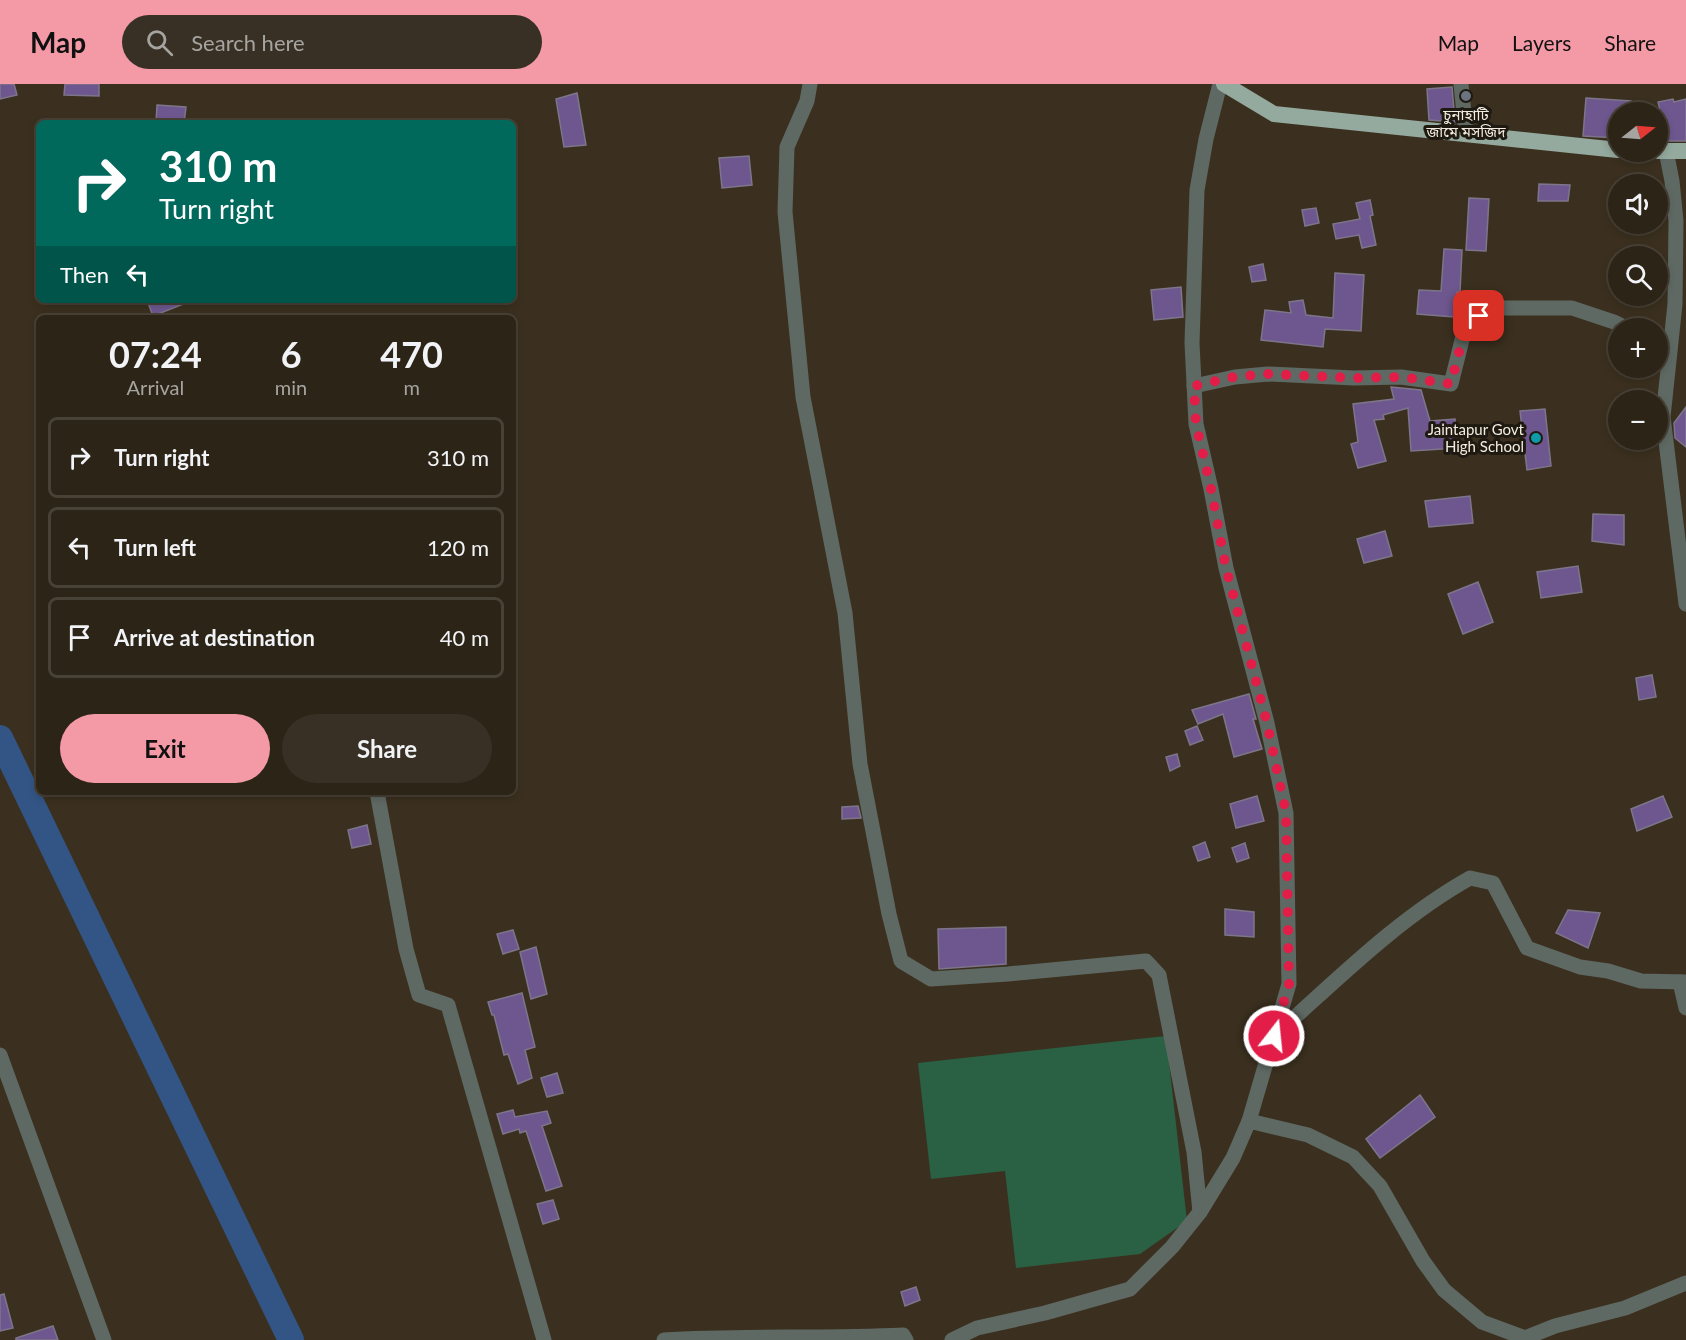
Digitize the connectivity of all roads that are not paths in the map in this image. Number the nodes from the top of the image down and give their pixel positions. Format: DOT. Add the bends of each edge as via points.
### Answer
graph roads {
  1 [pos="810,84"];
  2 [pos="1222,84"];
  3 [pos="1461,84"];
  4 [pos="1466,134"];
  5 [pos="1608,149"];
  6 [pos="1668,151"];
  7 [pos="1686,151"];
  8 [pos="1663,162"];
  9 [pos="1608,320"];
  10 [pos="1668,327"];
  11 [pos="1664,378"];
  12 [pos="1194,386"];
  13 [pos="1686,604"];
  14 [pos="378,795"];
  15 [pos="1683,982"];
  16 [pos="1686,1008"];
  17 [pos="1274,1036"];
  18 [pos="0,1055"];
  19 [pos="1249,1121"];
  20 [pos="1200,1212"];
  21 [pos="1686,1283"];
  22 [pos="1525,1339"];
  23 [pos="104,1340"];
  24 [pos="544,1340"];
  25 [pos="664,1340"];
  26 [pos="906,1340"];
  27 [pos="952,1340"];
  1 -- 20 [label="street" via="807,101 787,147 785,212 803,397 845,614 860,764 901,961 931,979 1146,961 1159,975 1194,1152"];
  2 -- 4 [label="highway" via="1274,114"];
  2 -- 12 [label="street" via="1197,190 1191,344"];
  3 -- 4 [label="street"];
  4 -- 5 [label="highway"];
  6 -- 7 [label="highway"];
  8 -- 10 [label="street" via="1672,181 1676,221 1675,304"];
  9 -- 12 [label="street" via="1572,308 1492,308 1466,324 1451,384 1401,377 1268,374"];
  11 -- 13 [label="street" via="1663,417"];
  12 -- 17 [label="street" via="1196,424 1226,568 1286,813 1289,984"];
  14 -- 24 [label="street" via="406,949 419,995 448,1005"];
  15 -- 16 [label="street"];
  15 -- 17 [label="street" via="1641,981 1580,967 1527,948 1493,883 1470,878 1390,932"];
  17 -- 19 [label="street"];
  18 -- 23 [label="street"];
  19 -- 20 [label="street" via="1233,1158"];
  19 -- 22 [label="street" via="1308,1136 1353,1158 1380,1186 1444,1290 1482,1322"];
  20 -- 27 [label="street" via="1130,1289 977,1328"];
  21 -- 22 [label="street" via="1625,1308 1555,1326"];
  25 -- 26 [label="street" via="903,1335"];
}
